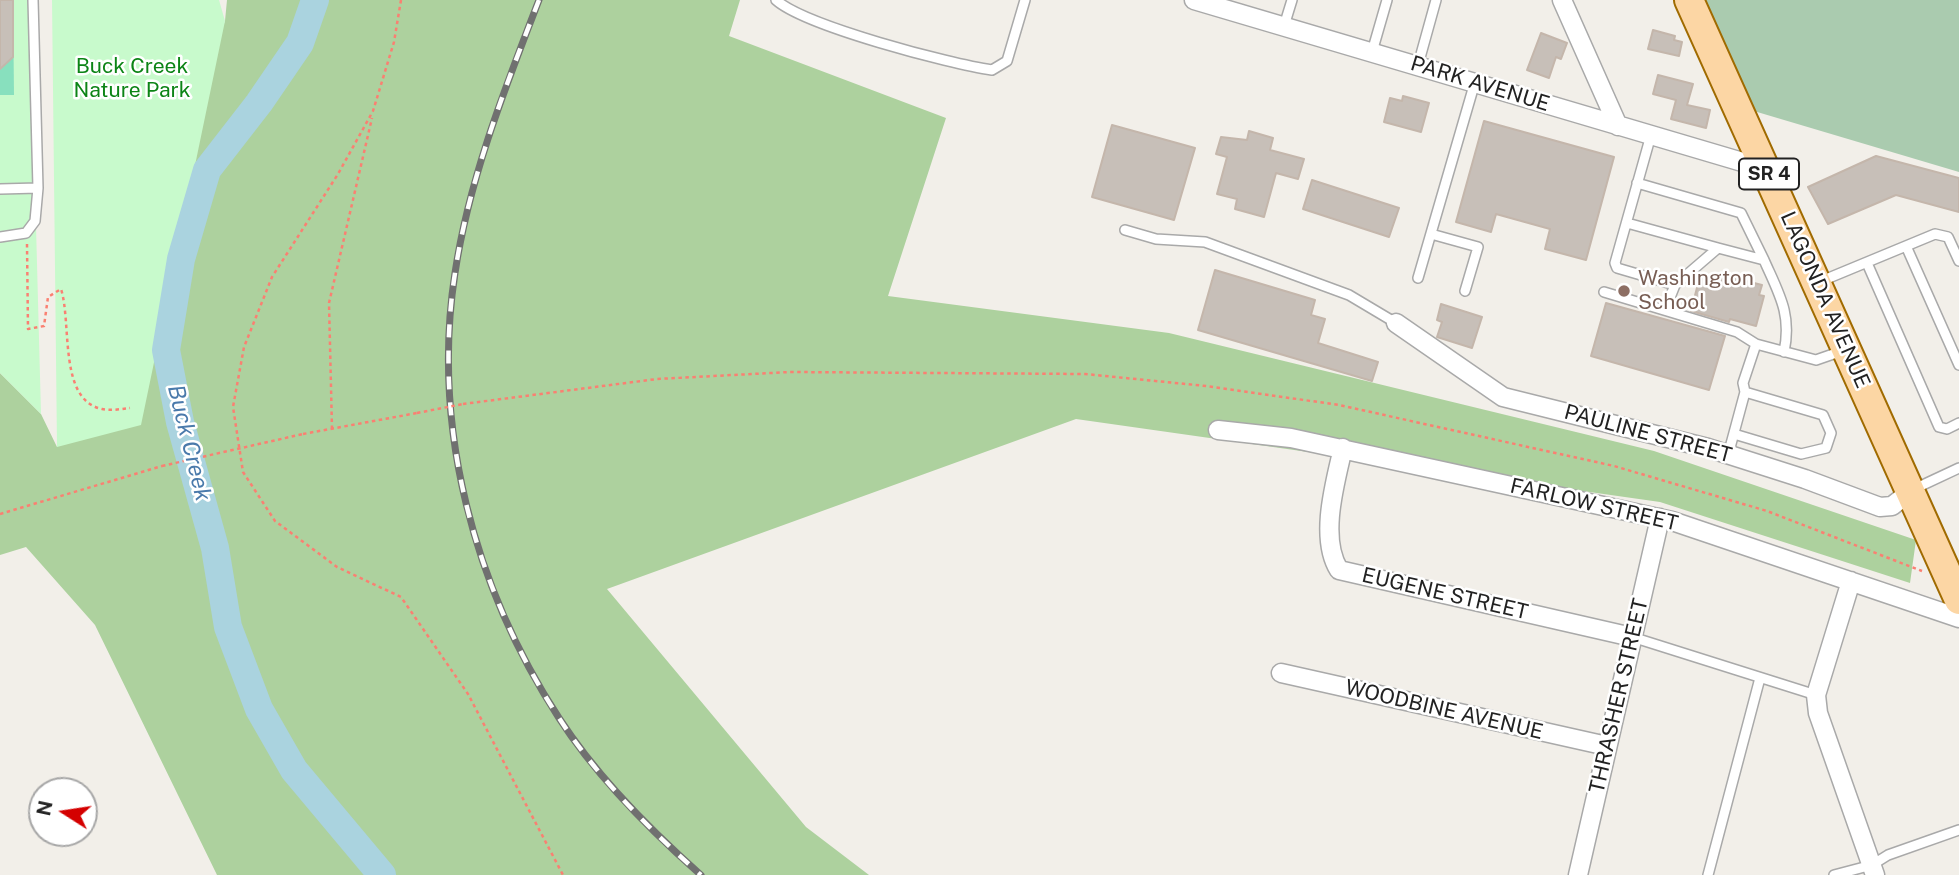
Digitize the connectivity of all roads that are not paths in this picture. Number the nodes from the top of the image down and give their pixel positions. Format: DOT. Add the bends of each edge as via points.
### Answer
graph roads {
  1 [pos="33,0"];
  2 [pos="776,0"];
  3 [pos="1025,0"];
  4 [pos="1194,0"];
  5 [pos="1292,0"];
  6 [pos="1387,0"];
  7 [pos="1436,0"];
  8 [pos="1562,0"];
  9 [pos="1689,0"];
  10 [pos="1284,26"];
  11 [pos="1372,52"];
  12 [pos="1418,65"];
  13 [pos="1475,82"];
  14 [pos="1618,126"];
  15 [pos="1651,135"];
  16 [pos="1766,169"];
  17 [pos="1637,183"];
  18 [pos="37,188"];
  19 [pos="0,189"];
  20 [pos="1626,223"];
  21 [pos="1125,230"];
  22 [pos="1431,234"];
  23 [pos="0,237"];
  24 [pos="1906,246"];
  25 [pos="1718,248"];
  26 [pos="1763,260"];
  27 [pos="1959,261"];
  28 [pos="1867,263"];
  29 [pos="1418,278"];
  30 [pos="1817,283"];
  31 [pos="1675,285"];
  32 [pos="1465,291"];
  33 [pos="1604,292"];
  34 [pos="1665,310"];
  35 [pos="1396,323"];
  36 [pos="1756,344"];
  37 [pos="1847,349"];
  38 [pos="1784,352"];
  39 [pos="1959,365"];
  40 [pos="1745,392"];
  41 [pos="1959,423"];
  42 [pos="1218,430"];
  43 [pos="1734,434"];
  44 [pos="1343,448"];
  45 [pos="1728,455"];
  46 [pos="1959,468"];
  47 [pos="1911,491"];
  48 [pos="1660,518"];
  49 [pos="1851,580"];
  50 [pos="1959,600"];
  51 [pos="1959,618"];
  52 [pos="1632,636"];
  53 [pos="1282,673"];
  54 [pos="1760,678"];
  55 [pos="1816,695"];
  56 [pos="1607,746"];
  57 [pos="1959,830"];
  58 [pos="1873,870"];
  59 [pos="1578,875"];
  60 [pos="1708,875"];
  61 [pos="1834,875"];
  1 -- 18 [label="lane"];
  2 -- 3 [label="lane" via="799,16 992,70 1007,61"];
  4 -- 10 [label="street, PARK AVENUE"];
  5 -- 10 [label="lane"];
  6 -- 11 [label="lane"];
  7 -- 12 [label="lane"];
  8 -- 14 [label="street"];
  9 -- 16 [label="main road, LAGONDA AVENUE / SR 4"];
  10 -- 11 [label="street, PARK AVENUE"];
  11 -- 12 [label="street, PARK AVENUE"];
  12 -- 13 [label="street, PARK AVENUE"];
  13 -- 14 [label="street, PARK AVENUE"];
  13 -- 22 [label="lane"];
  14 -- 15 [label="street, PARK AVENUE"];
  15 -- 16 [label="street, PARK AVENUE"];
  15 -- 17 [label="lane"];
  16 -- 30 [label="main road, LAGONDA AVENUE / SR 4"];
  17 -- 20 [label="lane"];
  17 -- 26 [label="lane" via="1741,213"];
  18 -- 19 [label="lane"];
  18 -- 23 [label="lane" via="35,221 26,233"];
  20 -- 25 [label="lane"];
  20 -- 31 [label="lane" via="1617,268"];
  21 -- 35 [label="lane" via="1156,239 1205,242 1349,295"];
  22 -- 29 [label="lane"];
  22 -- 32 [label="lane" via="1478,247"];
  24 -- 27 [label="lane" via="1942,233"];
  24 -- 28 [label="lane"];
  24 -- 39 [label="lane"];
  25 -- 26 [label="lane"];
  25 -- 31 [label="lane"];
  26 -- 38 [label="lane" via="1787,313"];
  28 -- 30 [label="lane"];
  28 -- 41 [label="lane" via="1939,427 1947,429"];
  30 -- 37 [label="main road, LAGONDA AVENUE / SR 4"];
  31 -- 34 [label="lane"];
  33 -- 34 [label="lane"];
  34 -- 36 [label="lane" via="1737,332"];
  35 -- 45 [label="street, PAULINE STREET" via="1503,397"];
  36 -- 38 [label="lane"];
  36 -- 40 [label="lane"];
  37 -- 38 [label="lane" via="1816,360"];
  37 -- 47 [label="main road, LAGONDA AVENUE / SR 4"];
  40 -- 43 [label="lane"];
  40 -- 43 [label="lane" via="1823,415 1831,433 1826,448 1801,454"];
  42 -- 44 [label="street, FARLOW STREET"];
  43 -- 45 [label="lane"];
  44 -- 48 [label="street, FARLOW STREET"];
  44 -- 52 [label="street, EUGENE STREET" via="1330,537 1339,570"];
  45 -- 47 [label="street, PAULINE STREET" via="1880,507 1892,506"];
  46 -- 47 [label="lane"];
  47 -- 50 [label="main road, LAGONDA AVENUE / SR 4"];
  48 -- 49 [label="street, FARLOW STREET"];
  48 -- 52 [label="street, THRASHER STREET"];
  49 -- 51 [label="street, FARLOW STREET"];
  49 -- 55 [label="street"];
  52 -- 54 [label="lane"];
  52 -- 56 [label="street, THRASHER STREET"];
  53 -- 56 [label="street, WOODBINE AVENUE"];
  54 -- 55 [label="lane"];
  54 -- 60 [label="lane"];
  55 -- 58 [label="street" via="1818,713"];
  56 -- 59 [label="street, THRASHER STREET"];
  57 -- 58 [label="lane" via="1888,855"];
  58 -- 61 [label="lane"];
}
